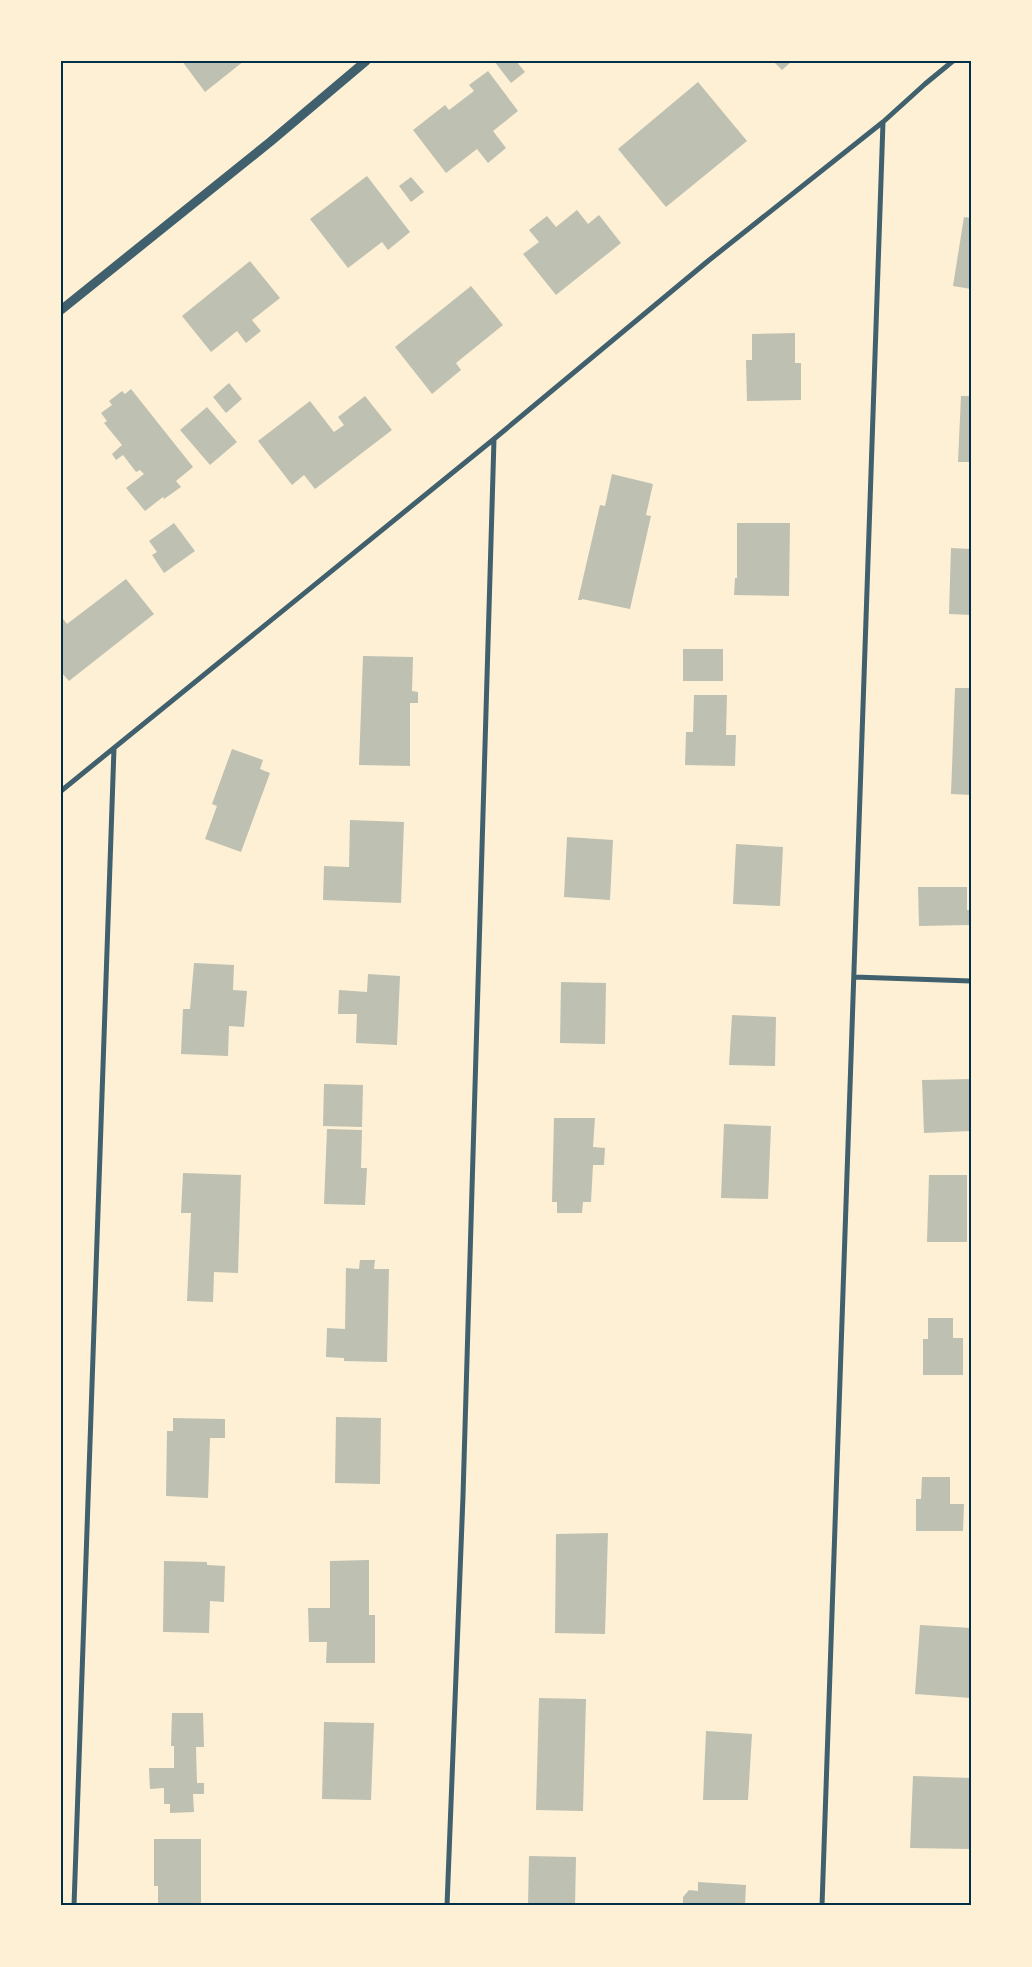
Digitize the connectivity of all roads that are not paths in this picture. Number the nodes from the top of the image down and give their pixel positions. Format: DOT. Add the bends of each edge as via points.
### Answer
graph roads {
  1 [pos="366,61"];
  2 [pos="953,61"];
  3 [pos="883,122"];
  4 [pos="61,310"];
  5 [pos="494,439"];
  6 [pos="114,748"];
  7 [pos="61,791"];
  8 [pos="854,977"];
  9 [pos="971,982"];
  10 [pos="74,1906"];
  11 [pos="447,1906"];
  12 [pos="822,1906"];
  1 -- 4 [label="street"];
  2 -- 3 [label="street"];
  3 -- 5 [label="street"];
  3 -- 8 [label="street"];
  5 -- 6 [label="street"];
  5 -- 11 [label="street" via="464,1486"];
  6 -- 7 [label="street"];
  6 -- 10 [label="street"];
  8 -- 9 [label="street"];
  8 -- 12 [label="street"];
}
